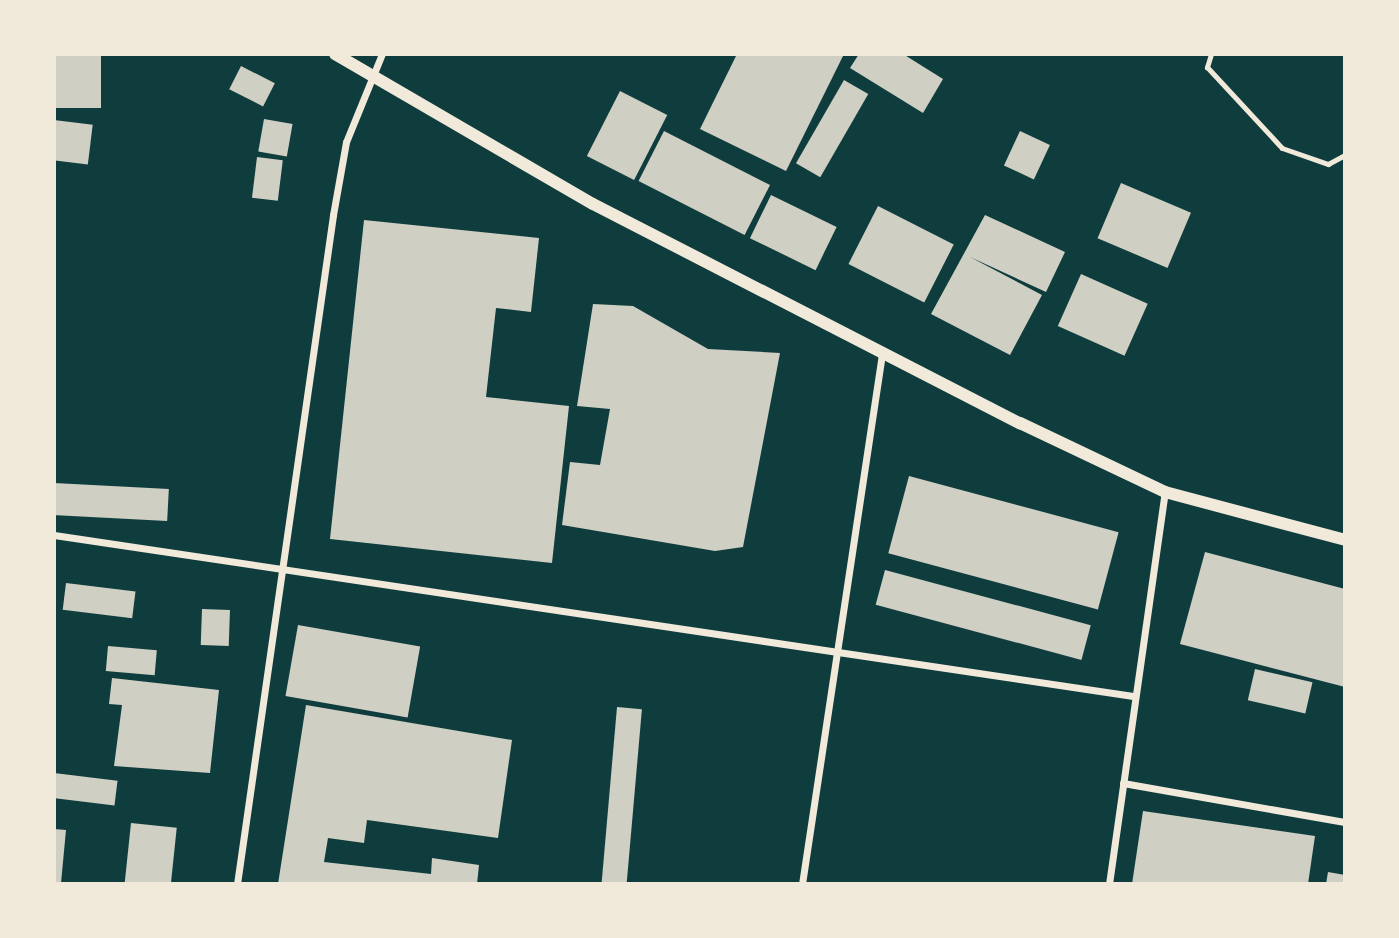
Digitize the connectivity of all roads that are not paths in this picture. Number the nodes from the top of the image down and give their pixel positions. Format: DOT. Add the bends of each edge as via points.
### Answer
graph roads {
  1 [pos="335,54"];
  2 [pos="382,54"];
  3 [pos="1211,54"];
  4 [pos="369,75"];
  5 [pos="1345,155"];
  6 [pos="882,354"];
  7 [pos="1165,492"];
  8 [pos="54,534"];
  9 [pos="1345,540"];
  10 [pos="282,568"];
  11 [pos="834,651"];
  12 [pos="1133,695"];
  13 [pos="1123,783"];
  14 [pos="1345,822"];
  15 [pos="237,884"];
  16 [pos="802,884"];
  17 [pos="1109,884"];
  1 -- 4 [label="street"];
  2 -- 4 [label="street"];
  3 -- 5 [label="lane" via="1207,67 1282,148 1328,164"];
  4 -- 6 [label="street" via="593,204"];
  4 -- 10 [label="street" via="346,142 333,215"];
  6 -- 7 [label="street"];
  6 -- 11 [label="street"];
  7 -- 9 [label="street"];
  7 -- 12 [label="street"];
  8 -- 10 [label="street"];
  10 -- 11 [label="street"];
  10 -- 15 [label="street"];
  11 -- 12 [label="street"];
  11 -- 16 [label="street"];
  12 -- 13 [label="street"];
  13 -- 14 [label="street"];
  13 -- 17 [label="street"];
}
